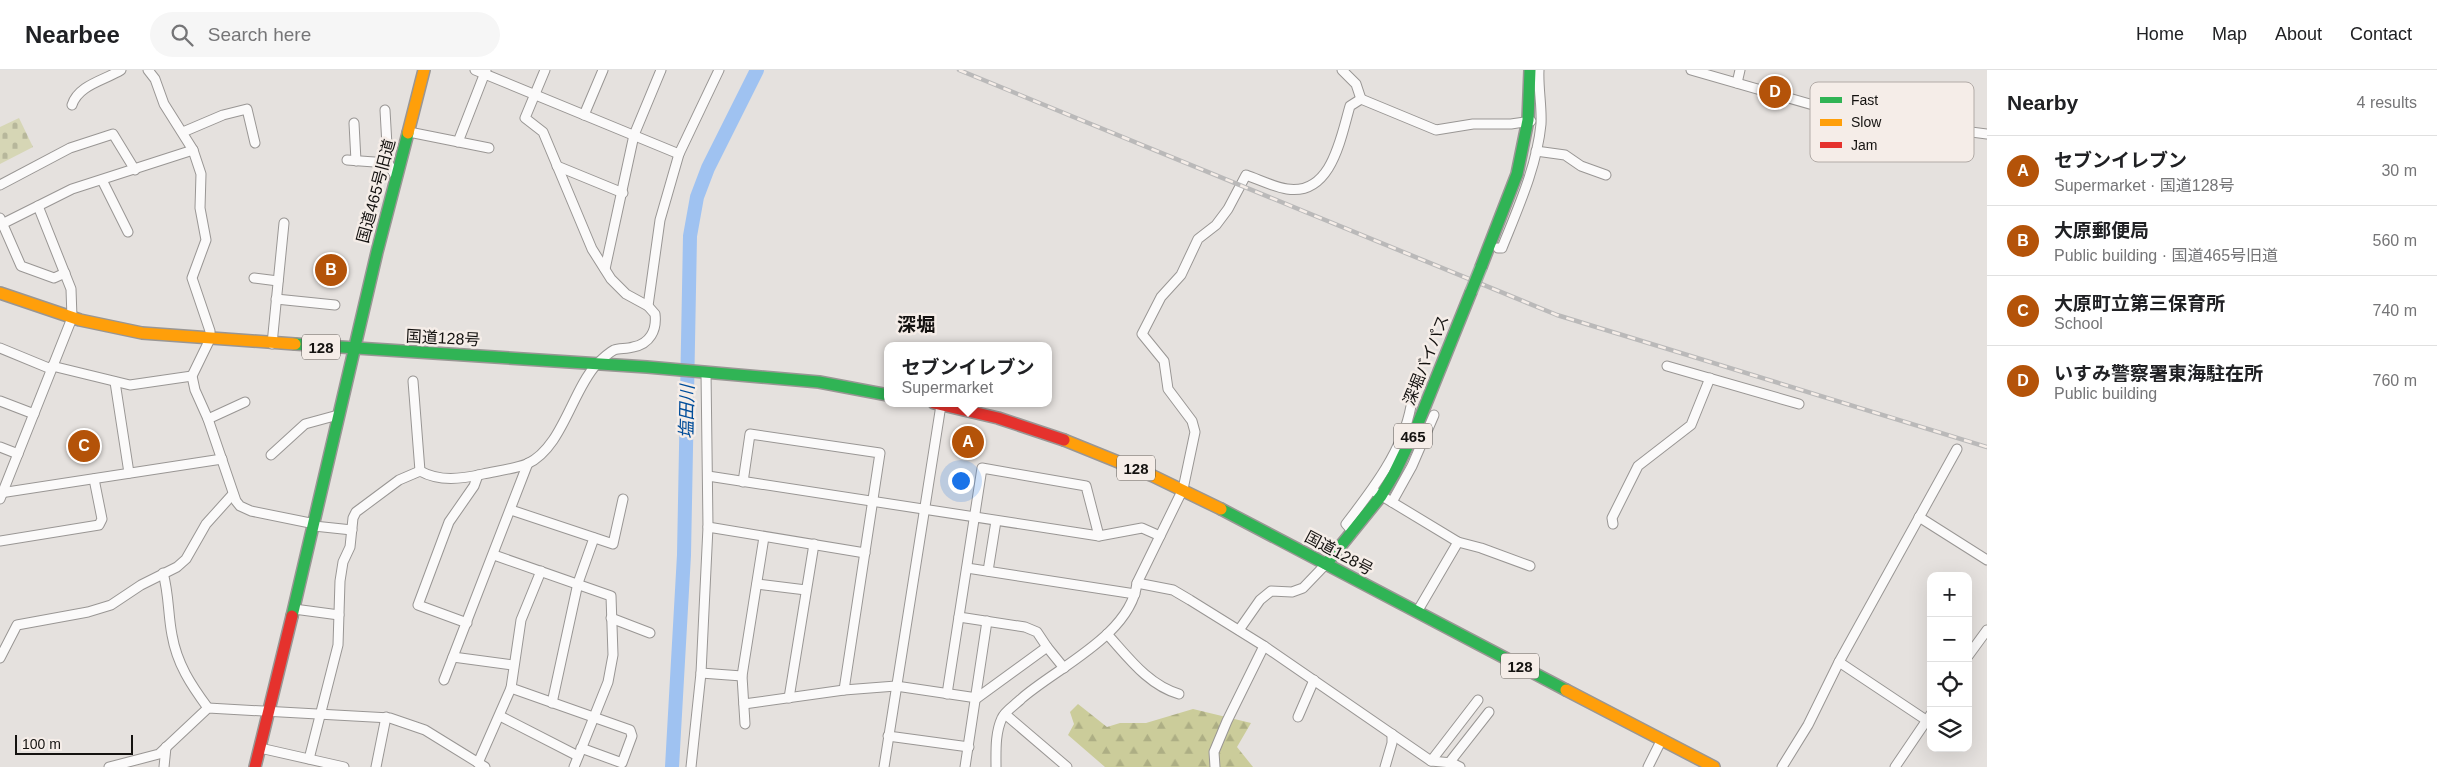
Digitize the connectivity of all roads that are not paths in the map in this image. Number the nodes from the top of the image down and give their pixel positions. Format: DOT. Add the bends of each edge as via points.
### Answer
graph roads {
  1 [pos="121,70"];
  2 [pos="148,70"];
  3 [pos="424,70"];
  4 [pos="475,70"];
  5 [pos="545,70"];
  6 [pos="603,70"];
  7 [pos="661,70"];
  8 [pos="719,70"];
  9 [pos="1342,70"];
  10 [pos="1530,70"];
  11 [pos="1539,70"];
  12 [pos="1691,70"];
  13 [pos="1740,70"];
  14 [pos="485,72"];
  15 [pos="1737,83"];
  16 [pos="535,94"];
  17 [pos="1361,99"];
  18 [pos="1810,104"];
  19 [pos="72,105"];
  20 [pos="385,110"];
  21 [pos="584,114"];
  22 [pos="1528,120"];
  23 [pos="1541,121"];
  24 [pos="354,123"];
  25 [pos="183,132"];
  26 [pos="409,132"];
  27 [pos="1974,132"];
  28 [pos="1987,134"];
  29 [pos="634,135"];
  30 [pos="458,142"];
  31 [pos="255,143"];
  32 [pos="489,148"];
  33 [pos="193,150"];
  34 [pos="1536,151"];
  35 [pos="679,154"];
  36 [pos="388,163"];
  37 [pos="557,166"];
  38 [pos="135,170"];
  39 [pos="1606,175"];
  40 [pos="396,177"];
  41 [pos="102,180"];
  42 [pos="0,185"];
  43 [pos="622,193"];
  44 [pos="38,206"];
  45 [pos="1,222"];
  46 [pos="284,223"];
  47 [pos="128,232"];
  48 [pos="1498,248"];
  49 [pos="606,269"];
  50 [pos="65,274"];
  51 [pos="254,278"];
  52 [pos="278,281"];
  53 [pos="0,293"];
  54 [pos="276,299"];
  55 [pos="335,305"];
  56 [pos="648,306"];
  57 [pos="72,318"];
  58 [pos="210,339"];
  59 [pos="272,344"];
  60 [pos="0,348"];
  61 [pos="355,349"];
  62 [pos="596,364"];
  63 [pos="1667,366"];
  64 [pos="51,367"];
  65 [pos="706,372"];
  66 [pos="192,376"];
  67 [pos="1710,378"];
  68 [pos="413,381"];
  69 [pos="115,382"];
  70 [pos="884,394"];
  71 [pos="0,401"];
  72 [pos="245,402"];
  73 [pos="1799,404"];
  74 [pos="1411,406"];
  75 [pos="937,407"];
  76 [pos="948,407"];
  77 [pos="34,414"];
  78 [pos="338,415"];
  79 [pos="1434,415"];
  80 [pos="208,419"];
  81 [pos="0,447"];
  82 [pos="1957,449"];
  83 [pos="18,454"];
  84 [pos="271,455"];
  85 [pos="222,460"];
  86 [pos="528,464"];
  87 [pos="420,471"];
  88 [pos="129,474"];
  89 [pos="478,475"];
  90 [pos="708,476"];
  91 [pos="94,479"];
  92 [pos="743,482"];
  93 [pos="1183,489"];
  94 [pos="1376,493"];
  95 [pos="233,494"];
  96 [pos="1,495"];
  97 [pos="623,499"];
  98 [pos="871,502"];
  99 [pos="1392,502"];
  100 [pos="512,510"];
  101 [pos="923,511"];
  102 [pos="1919,517"];
  103 [pos="974,518"];
  104 [pos="996,521"];
  105 [pos="1613,524"];
  106 [pos="314,525"];
  107 [pos="708,527"];
  108 [pos="352,530"];
  109 [pos="1099,536"];
  110 [pos="1160,536"];
  111 [pos="764,537"];
  112 [pos="594,538"];
  113 [pos="0,540"];
  114 [pos="1458,542"];
  115 [pos="814,544"];
  116 [pos="865,552"];
  117 [pos="494,555"];
  118 [pos="1987,560"];
  119 [pos="1326,564"];
  120 [pos="1530,566"];
  121 [pos="967,568"];
  122 [pos="541,571"];
  123 [pos="988,571"];
  124 [pos="163,573"];
  125 [pos="578,583"];
  126 [pos="1137,583"];
  127 [pos="757,584"];
  128 [pos="806,590"];
  129 [pos="1136,594"];
  130 [pos="294,609"];
  131 [pos="1417,612"];
  132 [pos="339,615"];
  133 [pos="958,617"];
  134 [pos="611,618"];
  135 [pos="987,621"];
  136 [pos="466,624"];
  137 [pos="1239,630"];
  138 [pos="1987,630"];
  139 [pos="650,633"];
  140 [pos="1107,634"];
  141 [pos="1047,646"];
  142 [pos="1264,646"];
  143 [pos="1972,651"];
  144 [pos="453,657"];
  145 [pos="0,658"];
  146 [pos="1839,662"];
  147 [pos="513,665"];
  148 [pos="1064,668"];
  149 [pos="700,674"];
  150 [pos="742,676"];
  151 [pos="444,680"];
  152 [pos="1314,680"];
  153 [pos="896,686"];
  154 [pos="511,688"];
  155 [pos="844,690"];
  156 [pos="947,694"];
  157 [pos="1179,694"];
  158 [pos="789,698"];
  159 [pos="977,698"];
  160 [pos="1478,700"];
  161 [pos="552,703"];
  162 [pos="744,704"];
  163 [pos="208,708"];
  164 [pos="268,711"];
  165 [pos="323,712"];
  166 [pos="1489,712"];
  167 [pos="1005,714"];
  168 [pos="500,716"];
  169 [pos="1927,716"];
  170 [pos="386,717"];
  171 [pos="592,717"];
  172 [pos="1298,717"];
  173 [pos="1927,720"];
  174 [pos="746,724"];
  175 [pos="1392,734"];
  176 [pos="888,736"];
  177 [pos="1662,739"];
  178 [pos="166,747"];
  179 [pos="969,747"];
  180 [pos="260,748"];
  181 [pos="579,752"];
  182 [pos="309,759"];
  183 [pos="1431,761"];
  184 [pos="1448,763"];
  185 [pos="481,765"];
  186 [pos="109,767"];
  187 [pos="164,767"];
  188 [pos="255,767"];
  189 [pos="344,767"];
  190 [pos="376,767"];
  191 [pos="574,767"];
  192 [pos="691,767"];
  193 [pos="884,767"];
  194 [pos="965,767"];
  195 [pos="996,767"];
  196 [pos="1066,767"];
  197 [pos="1215,767"];
  198 [pos="1385,767"];
  199 [pos="1460,767"];
  200 [pos="1648,767"];
  201 [pos="1714,767"];
  202 [pos="1782,767"];
  203 [pos="1895,767"];
  1 -- 19 [label="street" via="88,87 74,98"];
  2 -- 25 [label="street" via="155,79 164,104"];
  3 -- 26 [label="main road, 国道465号旧道"];
  4 -- 14 [label="street"];
  5 -- 16 [label="street"];
  6 -- 21 [label="street"];
  7 -- 29 [label="street"];
  8 -- 35 [label="street"];
  9 -- 17 [label="street" via="1356,84"];
  10 -- 22 [label="main road, 465"];
  11 -- 23 [label="street"];
  12 -- 15 [label="street"];
  13 -- 15 [label="street"];
  14 -- 16 [label="street"];
  14 -- 30 [label="street"];
  15 -- 18 [label="street"];
  16 -- 21 [label="street"];
  16 -- 37 [label="street" via="525,118 543,132"];
  17 -- 22 [label="street" via="1436,130"];
  17 -- 93 [label="street" via="1350,106 1340,147 1330,166 1316,181 1298,189 1288,189 1246,175 1216,225 1198,239 1181,275 1161,297 1142,334 1164,361 1168,389 1192,421 1195,432"];
  20 -- 36 [label="street"];
  21 -- 29 [label="street"];
  22 -- 23 [label="street"];
  22 -- 94 [label="main road, 深堀バイパス / 465, bridge" via="1517,174 1471,292 1406,450"];
  23 -- 34 [label="street"];
  24 -- 36 [label="street" via="359,134 351,161"];
  25 -- 31 [label="street" via="247,109"];
  25 -- 33 [label="street"];
  26 -- 30 [label="street"];
  26 -- 40 [label="main road, 国道465号旧道"];
  27 -- 28 [label="street"];
  29 -- 35 [label="street"];
  29 -- 43 [label="street"];
  30 -- 32 [label="street"];
  33 -- 38 [label="street"];
  33 -- 58 [label="street" via="200,166 200,208 206,235 192,278"];
  34 -- 39 [label="street" via="1565,155 1581,166"];
  34 -- 48 [label="street" via="1520,203 1502,248"];
  35 -- 56 [label="street" via="660,220"];
  36 -- 40 [label="street"];
  37 -- 43 [label="street"];
  37 -- 49 [label="street" via="592,249"];
  38 -- 41 [label="street"];
  38 -- 42 [label="street" via="113,134 70,148"];
  40 -- 61 [label="main road, 国道465号旧道"];
  41 -- 44 [label="street" via="72,189"];
  41 -- 47 [label="street"];
  43 -- 49 [label="street"];
  44 -- 45 [label="street"];
  44 -- 50 [label="street"];
  45 -- 50 [label="street" via="21,266 54,278"];
  46 -- 52 [label="street"];
  49 -- 56 [label="street" via="626,294"];
  50 -- 57 [label="street" via="71,289"];
  51 -- 52 [label="street"];
  52 -- 54 [label="street"];
  53 -- 57 [label="main road, 国道128号 / 128"];
  54 -- 55 [label="street"];
  54 -- 59 [label="street"];
  56 -- 62 [label="street" via="655,314 656,323 650,337 634,347 614,350"];
  57 -- 58 [label="main road, 国道128号 / 128" via="138,333"];
  57 -- 64 [label="street"];
  58 -- 59 [label="main road, 国道128号 / 128"];
  58 -- 66 [label="street"];
  59 -- 61 [label="main road, 国道128号 / 128"];
  60 -- 64 [label="street"];
  61 -- 62 [label="main road, 国道128号 / 128"];
  61 -- 78 [label="main road, 国道465号旧道"];
  62 -- 65 [label="main road, 国道128号 / 128"];
  62 -- 86 [label="street" via="551,443"];
  63 -- 67 [label="street"];
  64 -- 69 [label="street"];
  64 -- 77 [label="street"];
  65 -- 70 [label="main road, 国道128号 / 128" via="819,382"];
  65 -- 90 [label="street"];
  66 -- 69 [label="street" via="130,385"];
  66 -- 80 [label="street" via="194,390"];
  67 -- 73 [label="street"];
  67 -- 105 [label="street" via="1691,425 1638,466 1612,518"];
  68 -- 87 [label="street"];
  69 -- 88 [label="street"];
  71 -- 77 [label="street"];
  72 -- 80 [label="street"];
  74 -- 94 [label="street" via="1405,430"];
  75 -- 101 [label="street"];
  76 -- 93 [label="main road, 国道128号 / 128" via="1040,431 1115,458"];
  77 -- 83 [label="street"];
  78 -- 84 [label="street" via="305,424"];
  78 -- 106 [label="main road, 国道465号旧道"];
  79 -- 99 [label="street"];
  80 -- 85 [label="street"];
  81 -- 83 [label="street"];
  82 -- 102 [label="street"];
  83 -- 96 [label="street"];
  85 -- 88 [label="street"];
  85 -- 95 [label="street"];
  86 -- 89 [label="street"];
  86 -- 100 [label="street"];
  87 -- 89 [label="street" via="453,480"];
  87 -- 108 [label="street" via="399,480 356,512"];
  88 -- 91 [label="street"];
  89 -- 136 [label="street" via="449,522 418,605"];
  90 -- 92 [label="street"];
  90 -- 107 [label="street"];
  91 -- 96 [label="street"];
  91 -- 113 [label="street" via="102,519 99,525"];
  92 -- 98 [label="street"];
  92 -- 98 [label="street" via="750,434 880,453"];
  93 -- 110 [label="street"];
  93 -- 119 [label="main road, 国道128号 / 128"];
  94 -- 99 [label="street"];
  94 -- 119 [label="main road, 深堀バイパス / 465" via="1353,532"];
  95 -- 106 [label="street" via="240,506 251,511"];
  95 -- 124 [label="street" via="206,524 186,559"];
  97 -- 112 [label="street" via="613,544"];
  98 -- 101 [label="street"];
  98 -- 116 [label="street"];
  99 -- 114 [label="street"];
  100 -- 112 [label="street"];
  100 -- 117 [label="street"];
  101 -- 103 [label="street"];
  101 -- 153 [label="street"];
  102 -- 118 [label="street"];
  102 -- 146 [label="street"];
  103 -- 104 [label="street"];
  103 -- 109 [label="street" via="982,468 1086,486"];
  103 -- 121 [label="street"];
  104 -- 109 [label="street"];
  104 -- 123 [label="street"];
  106 -- 108 [label="street"];
  106 -- 130 [label="main road, 国道465号旧道"];
  107 -- 111 [label="street"];
  107 -- 149 [label="street"];
  108 -- 132 [label="street" via="350,547 343,562"];
  109 -- 110 [label="street" via="1142,528"];
  110 -- 126 [label="street"];
  111 -- 115 [label="street"];
  111 -- 127 [label="street"];
  112 -- 125 [label="street"];
  114 -- 120 [label="street"];
  114 -- 131 [label="street"];
  115 -- 116 [label="street"];
  115 -- 128 [label="street"];
  116 -- 155 [label="street"];
  117 -- 122 [label="street"];
  117 -- 136 [label="street"];
  119 -- 131 [label="main road, 国道128号 / 128"];
  119 -- 137 [label="street" via="1302,588 1292,592 1272,590 1260,600"];
  121 -- 123 [label="street"];
  121 -- 133 [label="street"];
  122 -- 125 [label="street"];
  122 -- 147 [label="street" via="521,620"];
  123 -- 129 [label="street"];
  124 -- 145 [label="street" via="111,605 17,625"];
  124 -- 163 [label="street" via="180,666"];
  125 -- 134 [label="street" via="611,596"];
  125 -- 161 [label="street"];
  126 -- 129 [label="street"];
  126 -- 137 [label="street" via="1173,590"];
  127 -- 128 [label="street"];
  127 -- 150 [label="street"];
  128 -- 158 [label="street"];
  129 -- 140 [label="street" via="1127,611"];
  130 -- 132 [label="street"];
  130 -- 164 [label="main road, 国道465号旧道"];
  131 -- 177 [label="main road, 国道128号 / 128"];
  132 -- 165 [label="street" via="338,644"];
  133 -- 135 [label="street"];
  133 -- 156 [label="street"];
  134 -- 139 [label="street"];
  134 -- 171 [label="street" via="613,655 608,682"];
  135 -- 141 [label="street" via="1026,627 1037,632"];
  135 -- 159 [label="street"];
  136 -- 144 [label="street"];
  137 -- 142 [label="street"];
  138 -- 143 [label="street"];
  140 -- 148 [label="street"];
  140 -- 157 [label="street" via="1150,679 1163,689"];
  141 -- 148 [label="street"];
  141 -- 159 [label="street"];
  142 -- 152 [label="street"];
  142 -- 197 [label="street" via="1214,752"];
  144 -- 147 [label="street"];
  144 -- 151 [label="street"];
  146 -- 169 [label="street"];
  146 -- 202 [label="street" via="1808,725"];
  147 -- 154 [label="street"];
  148 -- 167 [label="street" via="1034,688"];
  149 -- 150 [label="street"];
  149 -- 192 [label="street"];
  150 -- 162 [label="street"];
  152 -- 172 [label="street"];
  152 -- 175 [label="street"];
  153 -- 155 [label="street"];
  153 -- 156 [label="street"];
  153 -- 176 [label="street"];
  154 -- 161 [label="street"];
  154 -- 168 [label="street"];
  155 -- 158 [label="street"];
  156 -- 159 [label="street"];
  158 -- 162 [label="street"];
  159 -- 179 [label="street"];
  160 -- 183 [label="street"];
  161 -- 171 [label="street"];
  162 -- 174 [label="street"];
  163 -- 164 [label="street"];
  163 -- 178 [label="street"];
  164 -- 165 [label="street"];
  164 -- 180 [label="main road, 国道465号旧道"];
  165 -- 170 [label="street"];
  165 -- 182 [label="street"];
  166 -- 184 [label="street"];
  167 -- 195 [label="street" via="997,736"];
  167 -- 196 [label="street"];
  168 -- 181 [label="street"];
  168 -- 185 [label="street"];
  170 -- 185 [label="street" via="425,730"];
  170 -- 190 [label="street"];
  171 -- 181 [label="street"];
  171 -- 181 [label="street" via="630,730 632,736 622,763"];
  173 -- 203 [label="street"];
  175 -- 183 [label="street"];
  175 -- 198 [label="street"];
  176 -- 179 [label="street"];
  176 -- 193 [label="street"];
  177 -- 200 [label="street"];
  177 -- 201 [label="main road, 国道128号 / 128"];
  178 -- 186 [label="street" via="159,754"];
  178 -- 187 [label="street"];
  179 -- 194 [label="street"];
  180 -- 182 [label="street"];
  180 -- 188 [label="main road, 国道465号旧道"];
  181 -- 191 [label="street"];
  182 -- 189 [label="street"];
  183 -- 184 [label="street"];
  184 -- 199 [label="street"];
}
